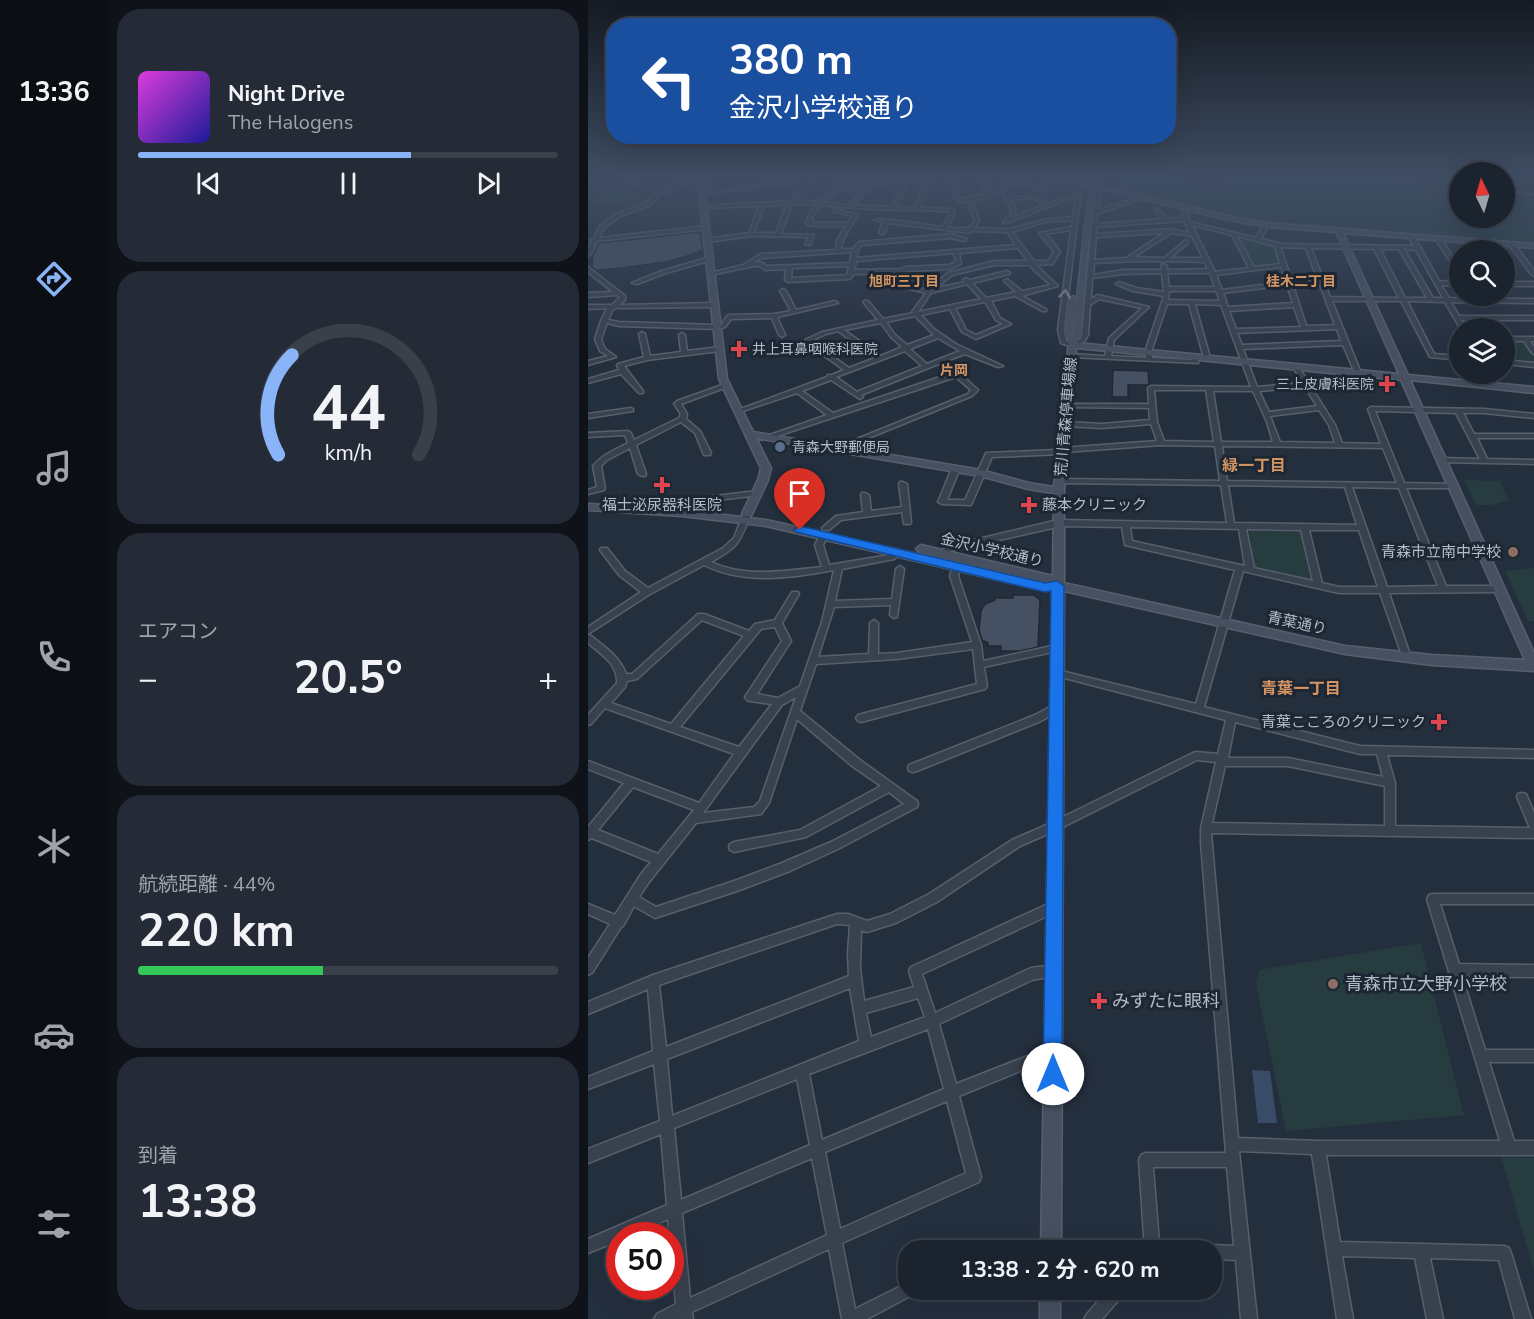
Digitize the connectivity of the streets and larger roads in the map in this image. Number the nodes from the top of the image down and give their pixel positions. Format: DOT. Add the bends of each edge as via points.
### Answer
graph roads {
  1 [pos="608,239"];
  2 [pos="718,239"];
  3 [pos="811,239"];
  4 [pos="841,239"];
  5 [pos="922,239"];
  6 [pos="959,239"];
  7 [pos="1012,239"];
  8 [pos="1047,239"];
  9 [pos="1073,239"];
  10 [pos="1086,239"];
  11 [pos="1086,239"];
  12 [pos="1159,239"];
  13 [pos="1196,239"];
  14 [pos="1236,239"];
  15 [pos="1258,239"];
  16 [pos="1342,239"];
  17 [pos="1413,239"];
  18 [pos="1426,239"];
  19 [pos="588,240"];
  20 [pos="595,240"];
  21 [pos="707,240"];
  22 [pos="964,240"];
  23 [pos="1439,240"];
  24 [pos="1449,241"];
  25 [pos="1185,242"];
  26 [pos="808,244"];
  27 [pos="1277,245"];
  28 [pos="1515,245"];
  29 [pos="1018,246"];
  30 [pos="1534,246"];
  31 [pos="1308,247"];
  32 [pos="1345,247"];
  33 [pos="1376,247"];
  34 [pos="1401,248"];
  35 [pos="1418,248"];
  36 [pos="1515,249"];
  37 [pos="855,250"];
  38 [pos="838,251"];
  39 [pos="956,252"];
  40 [pos="588,254"];
  41 [pos="1449,256"];
  42 [pos="710,259"];
  43 [pos="1128,259"];
  44 [pos="1206,260"];
  45 [pos="1163,261"];
  46 [pos="853,262"];
  47 [pos="1091,262"];
  48 [pos="1032,263"];
  49 [pos="746,265"];
  50 [pos="1283,265"];
  51 [pos="789,267"];
  52 [pos="588,269"];
  53 [pos="1252,269"];
  54 [pos="902,271"];
  55 [pos="958,272"];
  56 [pos="1164,272"];
  57 [pos="851,273"];
  58 [pos="1007,273"];
  59 [pos="1212,273"];
  60 [pos="712,274"];
  61 [pos="1534,274"];
  62 [pos="830,277"];
  63 [pos="1090,277"];
  64 [pos="1007,280"];
  65 [pos="635,283"];
  66 [pos="968,283"];
  67 [pos="1288,283"];
  68 [pos="1322,283"];
  69 [pos="1438,283"];
  70 [pos="1119,284"];
  71 [pos="1449,284"];
  72 [pos="1515,284"];
  73 [pos="1534,284"];
  74 [pos="827,288"];
  75 [pos="1219,290"];
  76 [pos="783,291"];
  77 [pos="1167,291"];
  78 [pos="929,292"];
  79 [pos="618,293"];
  80 [pos="1020,294"];
  81 [pos="588,295"];
  82 [pos="1328,299"];
  83 [pos="1369,300"];
  84 [pos="1403,300"];
  85 [pos="1431,300"];
  86 [pos="1447,300"];
  87 [pos="987,301"];
  88 [pos="1534,301"];
  89 [pos="866,302"];
  90 [pos="835,303"];
  91 [pos="1166,303"];
  92 [pos="1192,303"];
  93 [pos="1089,304"];
  94 [pos="715,305"];
  95 [pos="1296,305"];
  96 [pos="613,306"];
  97 [pos="1225,306"];
  98 [pos="588,307"];
  99 [pos="952,307"];
  100 [pos="1044,310"];
  101 [pos="794,311"];
  102 [pos="915,312"];
  103 [pos="774,316"];
  104 [pos="1457,318"];
  105 [pos="1515,318"];
  106 [pos="1534,318"];
  107 [pos="882,321"];
  108 [pos="600,326"];
  109 [pos="718,327"];
  110 [pos="1338,327"];
  111 [pos="1304,328"];
  112 [pos="840,330"];
  113 [pos="1233,331"];
  114 [pos="642,334"];
  115 [pos="682,335"];
  116 [pos="782,335"];
  117 [pos="939,335"];
  118 [pos="598,339"];
  119 [pos="1515,339"];
  120 [pos="1526,339"];
  121 [pos="1534,339"];
  122 [pos="588,342"];
  123 [pos="1072,343"];
  124 [pos="1345,343"];
  125 [pos="1239,347"];
  126 [pos="905,348"];
  127 [pos="1109,348"];
  128 [pos="720,349"];
  129 [pos="964,352"];
  130 [pos="1534,352"];
  131 [pos="684,354"];
  132 [pos="1072,356"];
  133 [pos="1149,356"];
  134 [pos="1449,357"];
  135 [pos="647,358"];
  136 [pos="880,358"];
  137 [pos="1108,358"];
  138 [pos="1207,358"];
  139 [pos="942,361"];
  140 [pos="1244,362"];
  141 [pos="588,363"];
  142 [pos="1515,363"];
  143 [pos="1534,365"];
  144 [pos="1000,366"];
  145 [pos="926,367"];
  146 [pos="1296,367"];
  147 [pos="848,370"];
  148 [pos="624,373"];
  149 [pos="1358,373"];
  150 [pos="957,374"];
  151 [pos="830,376"];
  152 [pos="1403,377"];
  153 [pos="588,381"];
  154 [pos="1306,385"];
  155 [pos="725,386"];
  156 [pos="1209,388"];
  157 [pos="1255,389"];
  158 [pos="797,390"];
  159 [pos="1534,390"];
  160 [pos="641,392"];
  161 [pos="857,394"];
  162 [pos="869,404"];
  163 [pos="1067,405"];
  164 [pos="1153,406"];
  165 [pos="1321,408"];
  166 [pos="631,410"];
  167 [pos="1419,410"];
  168 [pos="738,411"];
  169 [pos="1459,411"];
  170 [pos="1266,414"];
  171 [pos="831,415"];
  172 [pos="588,416"];
  173 [pos="1534,416"];
  174 [pos="682,419"];
  175 [pos="1154,422"];
  176 [pos="1065,424"];
  177 [pos="750,434"];
  178 [pos="588,435"];
  179 [pos="1473,436"];
  180 [pos="1534,436"];
  181 [pos="769,437"];
  182 [pos="1161,443"];
  183 [pos="1218,444"];
  184 [pos="632,445"];
  185 [pos="1277,445"];
  186 [pos="1339,445"];
  187 [pos="1387,446"];
  188 [pos="842,450"];
  189 [pos="1062,451"];
  190 [pos="707,453"];
  191 [pos="1441,460"];
  192 [pos="1485,461"];
  193 [pos="1534,462"];
  194 [pos="956,468"];
  195 [pos="981,473"];
  196 [pos="642,474"];
  197 [pos="1225,482"];
  198 [pos="903,484"];
  199 [pos="1348,485"];
  200 [pos="1402,485"];
  201 [pos="1059,486"];
  202 [pos="1453,486"];
  203 [pos="588,492"];
  204 [pos="757,493"];
  205 [pos="865,495"];
  206 [pos="680,506"];
  207 [pos="588,507"];
  208 [pos="906,509"];
  209 [pos="867,514"];
  210 [pos="746,517"];
  211 [pos="908,522"];
  212 [pos="1058,523"];
  213 [pos="1126,524"];
  214 [pos="1231,526"];
  215 [pos="1242,526"];
  216 [pos="1304,527"];
  217 [pos="1362,528"];
  218 [pos="825,531"];
  219 [pos="604,550"];
  220 [pos="898,552"];
  221 [pos="940,554"];
  222 [pos="705,562"];
  223 [pos="839,566"];
  224 [pos="957,566"];
  225 [pos="826,568"];
  226 [pos="1240,568"];
  227 [pos="900,569"];
  228 [pos="1250,570"];
  229 [pos="1318,585"];
  230 [pos="1057,586"];
  231 [pos="1443,589"];
  232 [pos="1498,589"];
  233 [pos="1384,590"];
  234 [pos="647,592"];
  235 [pos="795,594"];
  236 [pos="894,602"];
  237 [pos="830,604"];
  238 [pos="894,615"];
  239 [pos="778,623"];
  240 [pos="874,623"];
  241 [pos="1224,624"];
  242 [pos="588,631"];
  243 [pos="750,635"];
  244 [pos="588,638"];
  245 [pos="977,645"];
  246 [pos="1057,648"];
  247 [pos="873,658"];
  248 [pos="1407,658"];
  249 [pos="813,661"];
  250 [pos="980,665"];
  251 [pos="1534,665"];
  252 [pos="1057,673"];
  253 [pos="623,678"];
  254 [pos="804,688"];
  255 [pos="779,702"];
  256 [pos="604,704"];
  257 [pos="1057,706"];
  258 [pos="1199,709"];
  259 [pos="795,712"];
  260 [pos="861,718"];
  261 [pos="1231,718"];
  262 [pos="588,721"];
  263 [pos="673,728"];
  264 [pos="1381,751"];
  265 [pos="741,752"];
  266 [pos="1534,754"];
  267 [pos="1222,760"];
  268 [pos="588,765"];
  269 [pos="913,768"];
  270 [pos="632,781"];
  271 [pos="1390,783"];
  272 [pos="889,787"];
  273 [pos="1522,797"];
  274 [pos="701,808"];
  275 [pos="693,819"];
  276 [pos="1055,826"];
  277 [pos="1534,826"];
  278 [pos="1206,828"];
  279 [pos="1390,830"];
  280 [pos="589,833"];
  281 [pos="1534,833"];
  282 [pos="734,847"];
  283 [pos="659,860"];
  284 [pos="633,898"];
  285 [pos="1534,898"];
  286 [pos="1054,908"];
  287 [pos="588,909"];
  288 [pos="619,922"];
  289 [pos="856,922"];
  290 [pos="588,969"];
  291 [pos="1454,970"];
  292 [pos="1054,971"];
  293 [pos="1534,971"];
  294 [pos="855,980"];
  295 [pos="653,981"];
  296 [pos="920,991"];
  297 [pos="588,1008"];
  298 [pos="859,1008"];
  299 [pos="932,1021"];
  300 [pos="866,1045"];
  301 [pos="1053,1052"];
  302 [pos="1480,1056"];
  303 [pos="1534,1056"];
  304 [pos="661,1057"];
  305 [pos="802,1070"];
  306 [pos="588,1083"];
  307 [pos="950,1094"];
  308 [pos="667,1123"];
  309 [pos="1232,1144"];
  310 [pos="818,1148"];
  311 [pos="1317,1148"];
  312 [pos="1509,1148"];
  313 [pos="1534,1148"];
  314 [pos="588,1156"];
  315 [pos="1233,1160"];
  316 [pos="675,1208"];
  317 [pos="836,1238"];
  318 [pos="1051,1240"];
  319 [pos="1151,1240"];
  320 [pos="588,1246"];
  321 [pos="1334,1249"];
  322 [pos="1420,1250"];
  323 [pos="1222,1252"];
  324 [pos="1242,1253"];
  325 [pos="898,1295"];
  326 [pos="1050,1300"];
  327 [pos="1109,1300"];
  328 [pos="685,1313"];
  329 [pos="662,1319"];
  330 [pos="850,1319"];
  331 [pos="1050,1319"];
  332 [pos="1092,1319"];
  333 [pos="1249,1319"];
  334 [pos="1345,1319"];
  335 [pos="1435,1319"];
  336 [pos="1523,1319"];
  1 -- 20 [label="street"];
  2 -- 21 [label="street"];
  3 -- 26 [label="street"];
  4 -- 38 [label="street"];
  5 -- 37 [label="street" via="859,244"];
  6 -- 22 [label="street"];
  7 -- 29 [label="street"];
  8 -- 48 [label="street" via="1057,251 1051,263"];
  123 -- 9 [label="street, one-way" via="1061,339"];
  10 -- 47 [label="street"];
  11 -- 123 [label="street, 荒川青森停車場線" via="1077,336"];
  12 -- 43 [label="street"];
  13 -- 44 [label="street"];
  14 -- 53 [label="street"];
  15 -- 27 [label="street"];
  16 -- 32 [label="street"];
  17 -- 35 [label="street"];
  18 -- 23 [label="street"];
  19 -- 20 [label="street"];
  20 -- 40 [label="street"];
  21 -- 42 [label="street"];
  23 -- 24 [label="street"];
  23 -- 41 [label="street"];
  25 -- 45 [label="street"];
  27 -- 31 [label="street"];
  27 -- 50 [label="street"];
  28 -- 30 [label="street"];
  29 -- 39 [label="street"];
  29 -- 48 [label="street"];
  31 -- 32 [label="street"];
  31 -- 68 [label="street"];
  32 -- 33 [label="street"];
  32 -- 83 [label="street"];
  33 -- 34 [label="street"];
  33 -- 84 [label="street"];
  34 -- 35 [label="street"];
  34 -- 85 [label="street"];
  35 -- 69 [label="street"];
  36 -- 61 [label="street"];
  37 -- 38 [label="street"];
  37 -- 46 [label="street"];
  38 -- 49 [label="street" via="761,256"];
  39 -- 46 [label="street"];
  39 -- 54 [label="street" via="959,263 950,267"];
  42 -- 60 [label="street"];
  42 -- 65 [label="street"];
  43 -- 45 [label="street"];
  43 -- 47 [label="street"];
  44 -- 45 [label="street"];
  44 -- 59 [label="street"];
  45 -- 56 [label="street"];
  46 -- 51 [label="street"];
  46 -- 57 [label="street"];
  47 -- 63 [label="street"];
  48 -- 55 [label="street" via="994,263"];
  48 -- 80 [label="street" via="1055,286"];
  49 -- 51 [label="street"];
  49 -- 60 [label="street"];
  50 -- 53 [label="street"];
  50 -- 67 [label="street"];
  51 -- 62 [label="street" via="788,280"];
  52 -- 79 [label="street"];
  53 -- 59 [label="street"];
  54 -- 57 [label="street"];
  54 -- 78 [label="street" via="900,285"];
  55 -- 66 [label="street"];
  55 -- 78 [label="street" via="944,277"];
  56 -- 59 [label="street"];
  56 -- 63 [label="street"];
  56 -- 77 [label="street"];
  57 -- 62 [label="street" via="849,277"];
  58 -- 66 [label="street"];
  59 -- 75 [label="street"];
  60 -- 94 [label="street"];
  62 -- 74 [label="street"];
  63 -- 93 [label="street"];
  64 -- 80 [label="street"];
  66 -- 78 [label="street"];
  66 -- 87 [label="street"];
  67 -- 68 [label="street"];
  67 -- 75 [label="street"];
  67 -- 95 [label="street"];
  68 -- 82 [label="street"];
  69 -- 71 [label="street"];
  69 -- 86 [label="street"];
  70 -- 77 [label="street" via="1135,290"];
  72 -- 73 [label="street"];
  75 -- 77 [label="street"];
  75 -- 97 [label="street"];
  76 -- 101 [label="street"];
  77 -- 91 [label="street"];
  78 -- 102 [label="street"];
  79 -- 81 [label="street"];
  79 -- 96 [label="street" via="622,300"];
  80 -- 87 [label="street"];
  80 -- 100 [label="street"];
  82 -- 83 [label="street"];
  82 -- 110 [label="street"];
  83 -- 84 [label="street"];
  83 -- 152 [label="street"];
  84 -- 85 [label="street"];
  84 -- 134 [label="street" via="1432,356"];
  85 -- 86 [label="street"];
  86 -- 88 [label="street"];
  86 -- 104 [label="street"];
  87 -- 99 [label="street"];
  87 -- 99 [label="street" via="998,319 1008,324 976,337 964,331"];
  89 -- 107 [label="street"];
  90 -- 101 [label="street"];
  91 -- 92 [label="street"];
  91 -- 133 [label="street"];
  92 -- 97 [label="street"];
  92 -- 138 [label="street"];
  93 -- 123 [label="street" via="1085,335 1082,341"];
  93 -- 127 [label="street" via="1098,297 1146,307 1111,339"];
  94 -- 96 [label="street"];
  94 -- 109 [label="street"];
  95 -- 97 [label="street"];
  95 -- 111 [label="street"];
  96 -- 98 [label="street"];
  96 -- 108 [label="street"];
  97 -- 113 [label="street"];
  99 -- 102 [label="street"];
  101 -- 103 [label="street"];
  102 -- 107 [label="street"];
  102 -- 117 [label="street"];
  103 -- 109 [label="street" via="729,317"];
  103 -- 116 [label="street"];
  105 -- 106 [label="street"];
  107 -- 112 [label="street"];
  107 -- 126 [label="street"];
  108 -- 109 [label="street"];
  108 -- 118 [label="street"];
  109 -- 128 [label="street"];
  110 -- 111 [label="street"];
  110 -- 124 [label="street"];
  111 -- 113 [label="street"];
  112 -- 136 [label="street"];
  112 -- 147 [label="street" via="819,333 807,341"];
  113 -- 125 [label="street"];
  114 -- 135 [label="street"];
  115 -- 131 [label="street"];
  117 -- 126 [label="street"];
  117 -- 129 [label="street"];
  118 -- 122 [label="street"];
  118 -- 141 [label="street" via="602,351 613,357"];
  119 -- 120 [label="street"];
  120 -- 121 [label="street"];
  120 -- 130 [label="street"];
  123 -- 127 [label="street"];
  123 -- 132 [label="street, 荒川青森停車場線"];
  124 -- 125 [label="street"];
  124 -- 149 [label="street"];
  125 -- 140 [label="street"];
  126 -- 136 [label="street"];
  126 -- 145 [label="street"];
  127 -- 133 [label="street"];
  127 -- 137 [label="street"];
  128 -- 131 [label="street"];
  128 -- 155 [label="street"];
  129 -- 139 [label="street"];
  129 -- 144 [label="street"];
  131 -- 135 [label="street"];
  132 -- 137 [label="street"];
  132 -- 163 [label="street, 荒川青森停車場線"];
  133 -- 137 [label="street"];
  133 -- 138 [label="street"];
  135 -- 148 [label="street" via="620,364"];
  136 -- 147 [label="street"];
  138 -- 140 [label="street"];
  139 -- 145 [label="street"];
  139 -- 150 [label="street"];
  140 -- 146 [label="street"];
  140 -- 157 [label="street"];
  142 -- 143 [label="street"];
  145 -- 161 [label="street"];
  146 -- 149 [label="street"];
  146 -- 154 [label="street"];
  147 -- 151 [label="street"];
  148 -- 153 [label="street"];
  148 -- 160 [label="street"];
  149 -- 152 [label="street"];
  150 -- 162 [label="street"];
  150 -- 188 [label="street" via="975,390 970,396"];
  151 -- 158 [label="street"];
  151 -- 161 [label="street"];
  152 -- 159 [label="street"];
  152 -- 167 [label="street"];
  154 -- 157 [label="street"];
  154 -- 165 [label="street"];
  155 -- 168 [label="street"];
  155 -- 174 [label="street" via="679,402"];
  156 -- 157 [label="street"];
  156 -- 164 [label="street" via="1151,388"];
  156 -- 183 [label="street"];
  157 -- 170 [label="street"];
  158 -- 168 [label="street"];
  158 -- 171 [label="street"];
  161 -- 162 [label="street"];
  162 -- 171 [label="street"];
  163 -- 164 [label="street"];
  163 -- 176 [label="street, 荒川青森停車場線"];
  164 -- 175 [label="street"];
  165 -- 170 [label="street"];
  165 -- 186 [label="street"];
  166 -- 172 [label="street"];
  167 -- 169 [label="street"];
  167 -- 187 [label="street" via="1371,409"];
  167 -- 191 [label="street"];
  168 -- 177 [label="street"];
  169 -- 173 [label="street"];
  169 -- 179 [label="street"];
  170 -- 185 [label="street"];
  171 -- 181 [label="street"];
  174 -- 184 [label="street"];
  174 -- 190 [label="street" via="698,432"];
  175 -- 176 [label="street"];
  175 -- 182 [label="street"];
  176 -- 189 [label="street, 荒川青森停車場線"];
  177 -- 181 [label="street"];
  177 -- 204 [label="street" via="766,468"];
  178 -- 184 [label="street" via="628,434"];
  179 -- 180 [label="street"];
  179 -- 192 [label="street"];
  181 -- 188 [label="street"];
  182 -- 183 [label="street"];
  182 -- 189 [label="street"];
  183 -- 185 [label="street"];
  183 -- 197 [label="street"];
  184 -- 196 [label="street"];
  184 -- 203 [label="street" via="598,463 601,488"];
  185 -- 186 [label="street"];
  186 -- 187 [label="street"];
  187 -- 200 [label="street"];
  188 -- 194 [label="street"];
  189 -- 195 [label="street" via="989,455"];
  189 -- 201 [label="street, 荒川青森停車場線"];
  191 -- 192 [label="street"];
  191 -- 202 [label="street"];
  192 -- 193 [label="street"];
  194 -- 195 [label="street"];
  194 -- 195 [label="street" via="942,502 968,503"];
  195 -- 201 [label="street" via="1046,490"];
  197 -- 199 [label="street"];
  197 -- 201 [label="street"];
  197 -- 214 [label="street"];
  198 -- 208 [label="street"];
  199 -- 200 [label="street"];
  199 -- 217 [label="street"];
  200 -- 202 [label="street"];
  200 -- 231 [label="street"];
  201 -- 212 [label="street, 荒川青森停車場線"];
  202 -- 232 [label="street"];
  204 -- 206 [label="street"];
  204 -- 210 [label="street"];
  205 -- 209 [label="street"];
  206 -- 207 [label="street, 金沢小学校通り"];
  206 -- 210 [label="street, 金沢小学校通り"];
  207 -- 210 [label="street, 金沢小学校通り"];
  208 -- 209 [label="street"];
  208 -- 211 [label="street"];
  209 -- 218 [label="street" via="839,518"];
  210 -- 218 [label="street, 金沢小学校通り"];
  210 -- 222 [label="street" via="734,543"];
  212 -- 213 [label="street"];
  212 -- 221 [label="street"];
  212 -- 230 [label="street, 荒川青森停車場線"];
  213 -- 214 [label="street"];
  213 -- 226 [label="street" via="1128,543"];
  214 -- 215 [label="street"];
  215 -- 216 [label="street"];
  215 -- 228 [label="street"];
  216 -- 217 [label="street"];
  216 -- 229 [label="street"];
  217 -- 233 [label="street"];
  218 -- 220 [label="street, 金沢小学校通り"];
  218 -- 221 [label="street, 金沢小学校通り"];
  218 -- 225 [label="street" via="819,545"];
  219 -- 234 [label="street" via="622,573"];
  220 -- 223 [label="street" via="891,557"];
  220 -- 224 [label="street, 金沢小学校通り"];
  221 -- 230 [label="street, 金沢小学校通り" via="1049,579"];
  222 -- 225 [label="street" via="716,569 744,574"];
  222 -- 234 [label="street"];
  223 -- 225 [label="street"];
  223 -- 237 [label="street"];
  224 -- 230 [label="street, 金沢小学校通り" via="1045,587"];
  224 -- 245 [label="street" via="954,576"];
  226 -- 228 [label="street"];
  226 -- 241 [label="street"];
  227 -- 236 [label="street"];
  228 -- 229 [label="street"];
  229 -- 233 [label="street" via="1339,590"];
  230 -- 241 [label="street, 青葉通り"];
  230 -- 246 [label="street, 荒川青森停車場線"];
  231 -- 232 [label="street"];
  231 -- 233 [label="street"];
  232 -- 251 [label="street"];
  233 -- 248 [label="street"];
  234 -- 242 [label="street"];
  235 -- 239 [label="street"];
  236 -- 237 [label="street"];
  236 -- 238 [label="street"];
  237 -- 249 [label="street"];
  239 -- 243 [label="street" via="763,624"];
  239 -- 255 [label="street" via="787,641 750,697"];
  240 -- 247 [label="street"];
  241 -- 248 [label="street, 青葉通り"];
  241 -- 258 [label="street"];
  243 -- 253 [label="street" via="701,616 634,677"];
  243 -- 263 [label="street"];
  244 -- 253 [label="street" via="619,665"];
  245 -- 247 [label="street"];
  245 -- 250 [label="street"];
  246 -- 250 [label="street"];
  246 -- 252 [label="street, 荒川青森停車場線"];
  247 -- 249 [label="street"];
  248 -- 251 [label="street, 青葉通り"];
  249 -- 254 [label="street"];
  250 -- 260 [label="street" via="982,686"];
  252 -- 257 [label="street, 荒川青森停車場線"];
  252 -- 258 [label="street"];
  253 -- 256 [label="street"];
  254 -- 255 [label="street"];
  254 -- 259 [label="street"];
  255 -- 265 [label="street"];
  256 -- 262 [label="street"];
  256 -- 263 [label="street"];
  257 -- 269 [label="street"];
  257 -- 276 [label="street, 荒川青森停車場線"];
  258 -- 261 [label="street"];
  259 -- 272 [label="street"];
  259 -- 275 [label="street" via="764,803 757,811"];
  261 -- 264 [label="street" via="1360,750"];
  261 -- 267 [label="street"];
  263 -- 265 [label="street"];
  264 -- 266 [label="street"];
  264 -- 271 [label="street"];
  265 -- 274 [label="street"];
  267 -- 271 [label="street" via="1288,762"];
  267 -- 276 [label="street" via="1196,756"];
  267 -- 278 [label="street"];
  268 -- 270 [label="street"];
  270 -- 274 [label="street"];
  270 -- 280 [label="street"];
  271 -- 279 [label="street"];
  272 -- 282 [label="street" via="802,834"];
  272 -- 284 [label="street" via="913,804 855,837 784,868 655,913"];
  273 -- 277 [label="street"];
  274 -- 275 [label="street"];
  275 -- 283 [label="street"];
  276 -- 286 [label="street, 荒川青森停車場線"];
  276 -- 289 [label="street" via="1016,843 933,898 892,919 867,927"];
  278 -- 279 [label="street"];
  278 -- 309 [label="street"];
  279 -- 281 [label="street"];
  280 -- 283 [label="street"];
  283 -- 284 [label="street"];
  284 -- 288 [label="street"];
  285 -- 291 [label="street" via="1433,898"];
  286 -- 292 [label="street, 荒川青森停車場線"];
  286 -- 296 [label="street" via="915,971"];
  287 -- 288 [label="street"];
  288 -- 290 [label="street"];
  289 -- 294 [label="street"];
  289 -- 295 [label="street" via="842,918 826,922"];
  291 -- 293 [label="street"];
  291 -- 302 [label="street"];
  292 -- 299 [label="street" via="1031,974"];
  292 -- 301 [label="street, 荒川青森停車場線"];
  294 -- 298 [label="street"];
  294 -- 304 [label="street"];
  295 -- 297 [label="street"];
  295 -- 304 [label="street"];
  296 -- 298 [label="street"];
  296 -- 299 [label="street"];
  298 -- 300 [label="street"];
  299 -- 300 [label="street"];
  299 -- 307 [label="street"];
  300 -- 305 [label="street"];
  301 -- 307 [label="street"];
  301 -- 318 [label="street, 荒川青森停車場線"];
  302 -- 303 [label="street"];
  302 -- 312 [label="street"];
  304 -- 306 [label="street"];
  304 -- 308 [label="street"];
  305 -- 308 [label="street"];
  305 -- 310 [label="street"];
  307 -- 310 [label="street"];
  307 -- 317 [label="street" via="974,1177"];
  308 -- 314 [label="street"];
  308 -- 316 [label="street"];
  309 -- 311 [label="street"];
  309 -- 315 [label="street"];
  310 -- 316 [label="street"];
  310 -- 317 [label="street"];
  311 -- 312 [label="street"];
  311 -- 321 [label="street"];
  312 -- 313 [label="street"];
  315 -- 319 [label="street" via="1146,1160"];
  315 -- 324 [label="street"];
  316 -- 320 [label="street"];
  316 -- 328 [label="street"];
  317 -- 328 [label="street"];
  317 -- 330 [label="street"];
  321 -- 322 [label="street"];
  321 -- 334 [label="street"];
  322 -- 335 [label="street"];
  322 -- 336 [label="street" via="1504,1253"];
  323 -- 324 [label="street"];
  324 -- 333 [label="street"];
  325 -- 330 [label="street"];
  326 -- 331 [label="street"];
  327 -- 332 [label="street"];
  328 -- 329 [label="street"];
}
